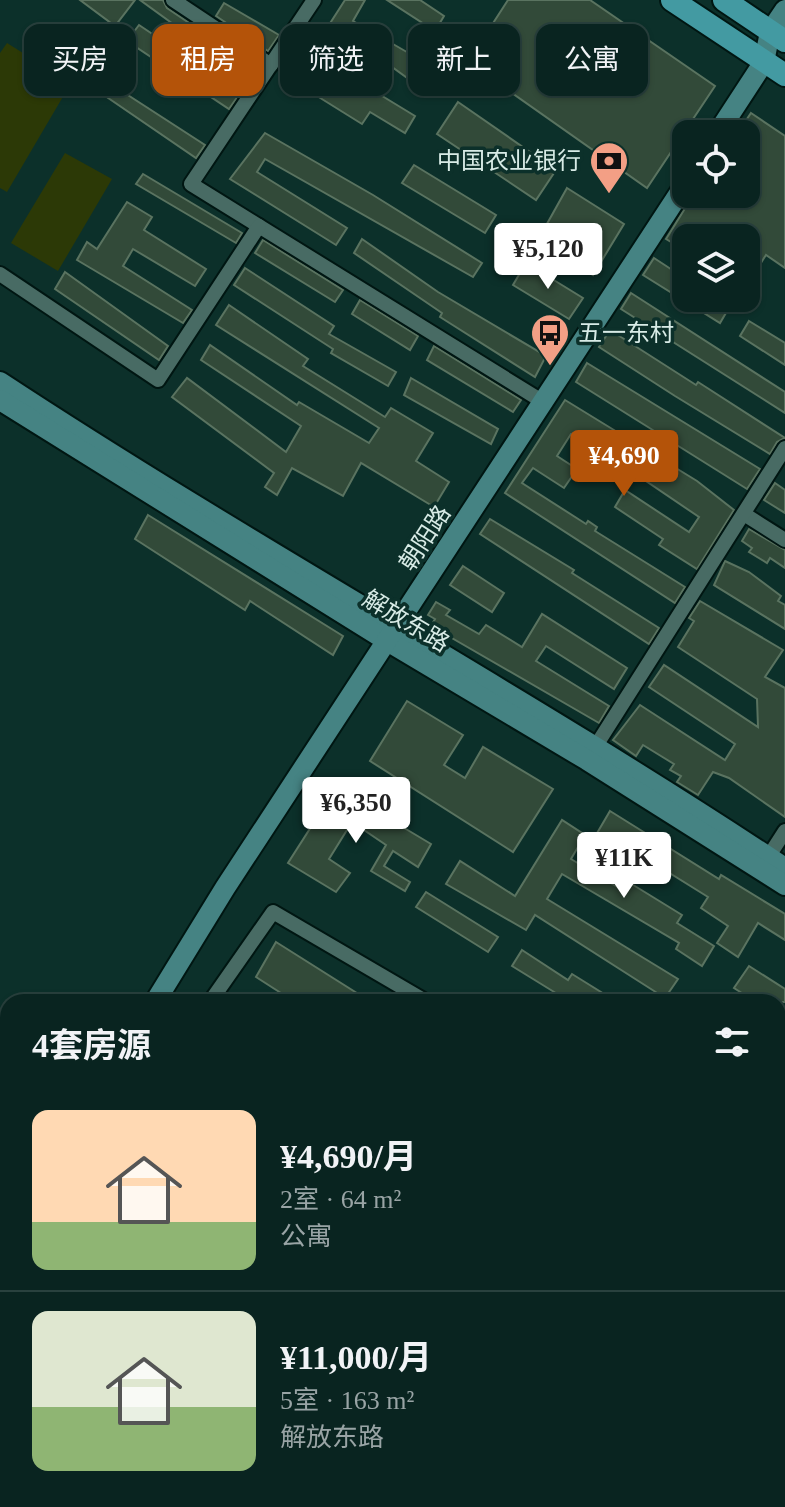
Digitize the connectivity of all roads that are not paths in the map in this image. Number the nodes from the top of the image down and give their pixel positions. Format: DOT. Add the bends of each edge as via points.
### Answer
graph roads {
  1 [pos="173,0"];
  2 [pos="314,0"];
  3 [pos="672,0"];
  4 [pos="724,0"];
  5 [pos="785,10"];
  6 [pos="780,39"];
  7 [pos="271,65"];
  8 [pos="773,68"];
  9 [pos="729,120"];
  10 [pos="737,120"];
  11 [pos="672,205"];
  12 [pos="680,208"];
  13 [pos="259,226"];
  14 [pos="0,274"];
  15 [pos="0,382"];
  16 [pos="0,400"];
  17 [pos="545,403"];
  18 [pos="785,448"];
  19 [pos="744,514"];
  20 [pos="785,540"];
  21 [pos="396,637"];
  22 [pos="591,754"];
  23 [pos="785,831"];
  24 [pos="772,865"];
  25 [pos="785,885"];
  26 [pos="160,994"];
  27 [pos="172,994"];
  28 [pos="216,994"];
  29 [pos="413,994"];
  1 -- 7 [label="street"];
  2 -- 7 [label="street"];
  3 -- 8 [label="main road"];
  4 -- 6 [label="main road"];
  5 -- 6 [label="street"];
  6 -- 8 [label="street"];
  7 -- 13 [label="street" via="191,184"];
  8 -- 9 [label="street"];
  8 -- 10 [label="street"];
  11 -- 17 [label="street, 朝阳路"];
  12 -- 21 [label="street, 朝阳路"];
  13 -- 14 [label="street" via="158,380"];
  13 -- 17 [label="street"];
  15 -- 21 [label="street, 解放东路"];
  16 -- 21 [label="street, 解放东路"];
  17 -- 21 [label="street, 朝阳路"];
  18 -- 19 [label="street"];
  19 -- 20 [label="street"];
  19 -- 22 [label="street"];
  21 -- 22 [label="street, 解放东路"];
  21 -- 26 [label="street, 朝阳路" via="225,888"];
  21 -- 27 [label="street, 朝阳路"];
  22 -- 24 [label="street, 解放东路"];
  23 -- 24 [label="street"];
  24 -- 25 [label="street, 解放东路"];
  28 -- 29 [label="street" via="273,912"];
}
